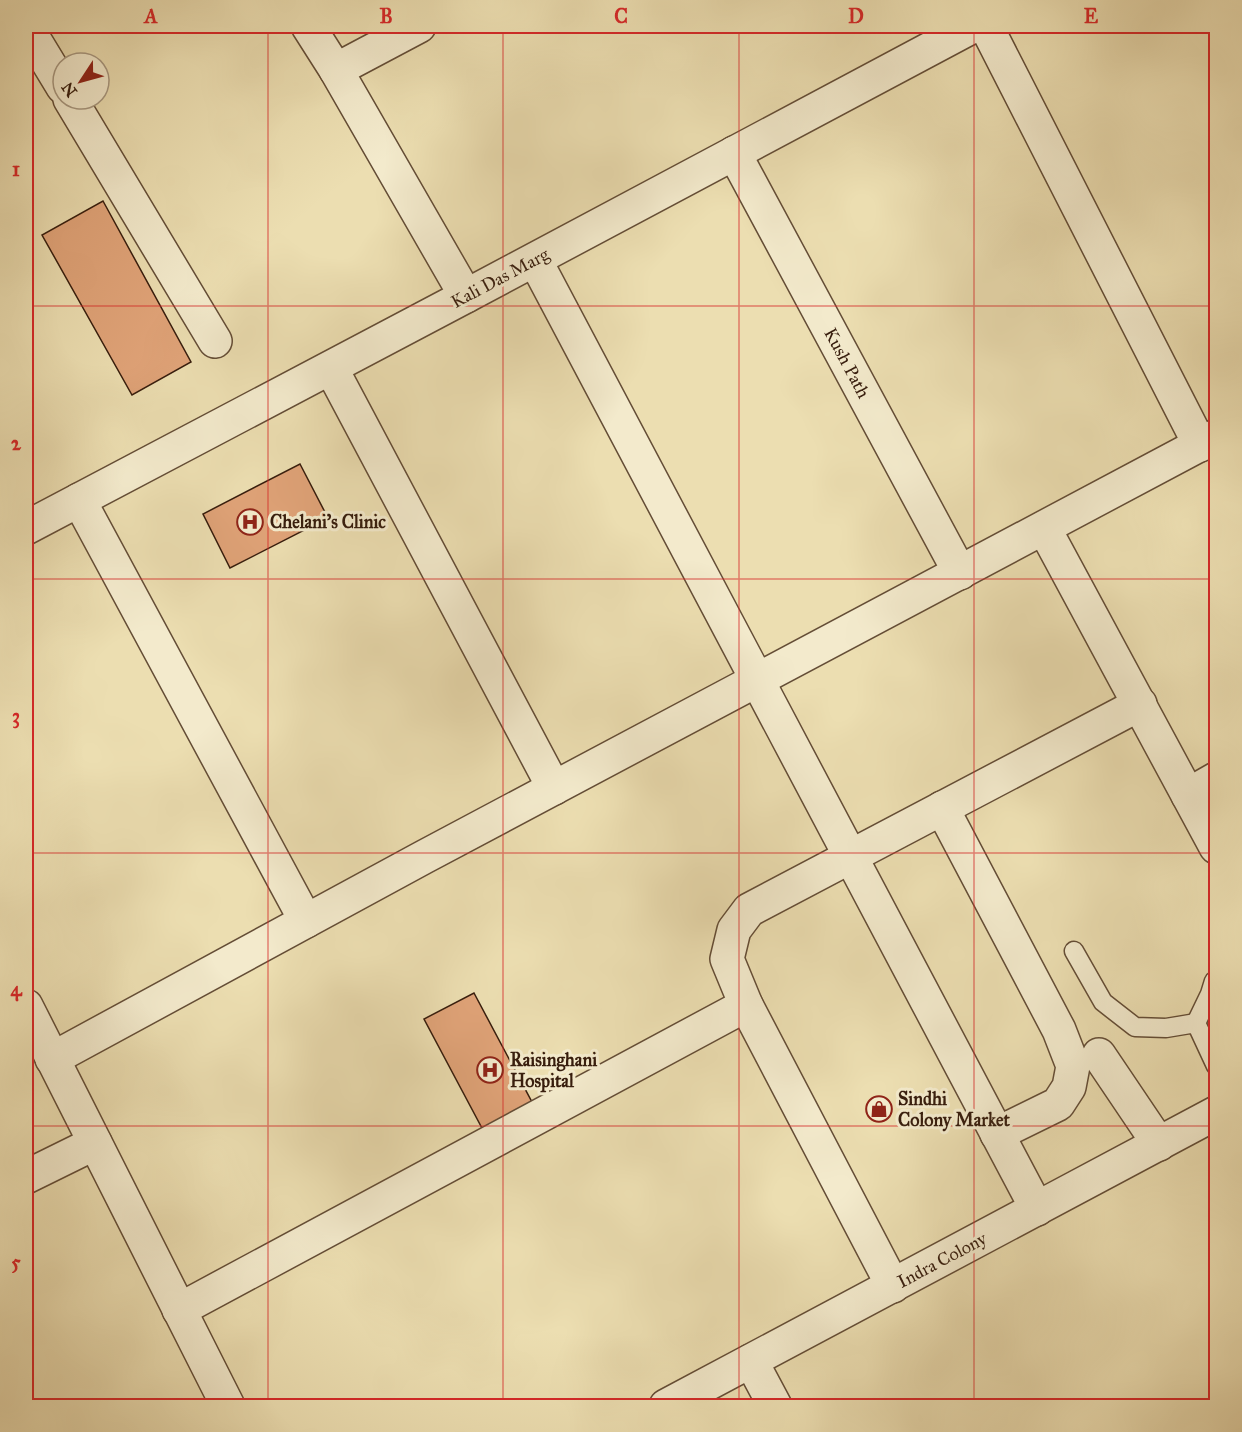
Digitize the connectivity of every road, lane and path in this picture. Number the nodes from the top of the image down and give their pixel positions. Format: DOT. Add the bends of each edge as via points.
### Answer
graph roads {
  1 [pos="26,26"];
  2 [pos="308,26"];
  3 [pos="419,26"];
  4 [pos="974,26"];
  5 [pos="986,26"];
  6 [pos="51,67"];
  7 [pos="336,70"];
  8 [pos="77,111"];
  9 [pos="734,153"];
  10 [pos="535,260"];
  11 [pos="466,296"];
  12 [pos="216,341"];
  13 [pos="331,368"];
  14 [pos="1208,441"];
  15 [pos="79,500"];
  16 [pos="26,528"];
  17 [pos="1044,528"];
  18 [pos="960,573"];
  19 [pos="757,681"];
  20 [pos="1140,704"];
  21 [pos="1216,779"];
  22 [pos="554,788"];
  23 [pos="1188,795"];
  24 [pos="942,808"];
  25 [pos="1216,847"];
  26 [pos="849,856"];
  27 [pos="306,921"];
  28 [pos="1074,951"];
  29 [pos="1214,981"];
  30 [pos="746,1005"];
  31 [pos="26,1006"];
  32 [pos="1196,1023"];
  33 [pos="1099,1055"];
  34 [pos="52,1059"];
  35 [pos="1216,1066"];
  36 [pos="1216,1113"];
  37 [pos="997,1134"];
  38 [pos="95,1143"];
  39 [pos="1159,1144"];
  40 [pos="26,1177"];
  41 [pos="1037,1209"];
  42 [pos="893,1286"];
  43 [pos="179,1310"];
  44 [pos="751,1361"];
  45 [pos="228,1407"];
  46 [pos="666,1407"];
  47 [pos="775,1407"];
  1 -- 6 [label="street"];
  2 -- 7 [label="street"];
  3 -- 7 [label="street"];
  4 -- 9 [label="street, Kali Das Marg"];
  5 -- 14 [label="street"];
  7 -- 11 [label="street"];
  8 -- 12 [label="street"];
  9 -- 10 [label="street, Kali Das Marg"];
  9 -- 18 [label="street, Kush Path"];
  10 -- 11 [label="street, Kali Das Marg"];
  10 -- 19 [label="street"];
  11 -- 13 [label="street, Kali Das Marg"];
  13 -- 15 [label="street, Kali Das Marg"];
  13 -- 22 [label="street"];
  14 -- 17 [label="street"];
  15 -- 16 [label="street, Kali Das Marg"];
  15 -- 27 [label="street"];
  17 -- 18 [label="street"];
  17 -- 20 [label="street"];
  18 -- 19 [label="street"];
  19 -- 22 [label="street"];
  19 -- 26 [label="street"];
  20 -- 23 [label="street"];
  20 -- 24 [label="street"];
  21 -- 23 [label="street"];
  22 -- 27 [label="street"];
  23 -- 25 [label="street"];
  24 -- 26 [label="street"];
  24 -- 37 [label="street" via="1059,1030 1073,1066 1069,1088 1058,1104"];
  26 -- 30 [label="street" via="749,910 734,930 727,958"];
  26 -- 37 [label="street"];
  27 -- 34 [label="street"];
  28 -- 32 [label="lane" via="1103,1002 1135,1027 1166,1028"];
  29 -- 32 [label="lane"];
  30 -- 42 [label="street"];
  30 -- 43 [label="street"];
  31 -- 34 [label="street"];
  32 -- 35 [label="lane"];
  33 -- 39 [label="street"];
  34 -- 38 [label="street"];
  36 -- 39 [label="street, Indra Colony"];
  37 -- 41 [label="street"];
  38 -- 40 [label="street"];
  38 -- 43 [label="street"];
  39 -- 41 [label="street, Indra Colony"];
  41 -- 42 [label="street, Indra Colony"];
  42 -- 44 [label="street, Indra Colony"];
  43 -- 45 [label="street"];
  44 -- 46 [label="street, Indra Colony"];
  44 -- 47 [label="street"];
}
